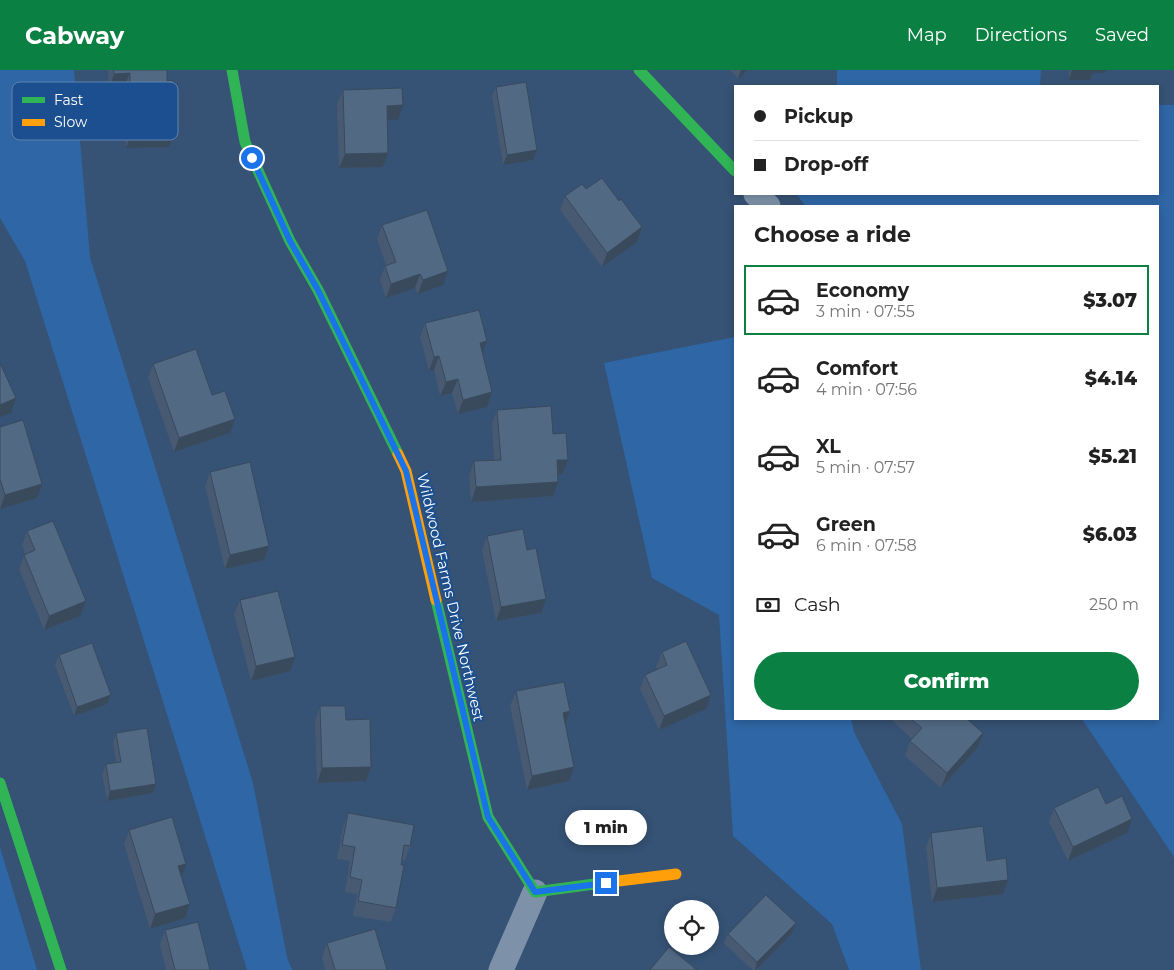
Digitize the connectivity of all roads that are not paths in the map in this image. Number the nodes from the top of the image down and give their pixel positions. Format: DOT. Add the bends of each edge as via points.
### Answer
graph roads {
  1 [pos="232,70"];
  2 [pos="639,70"];
  3 [pos="734,171"];
  4 [pos="757,195"];
  5 [pos="767,205"];
  6 [pos="2,794"];
  7 [pos="676,874"];
  8 [pos="535,892"];
  9 [pos="60,970"];
  10 [pos="501,970"];
  1 -- 8 [label="street, Wildwood Farms Drive Northwest" via="245,142 290,241 318,290 406,471 488,817"];
  2 -- 3 [label="street"];
  4 -- 5 [label="street"];
  6 -- 9 [label="street"];
  7 -- 8 [label="street"];
  8 -- 10 [label="street"];
}
